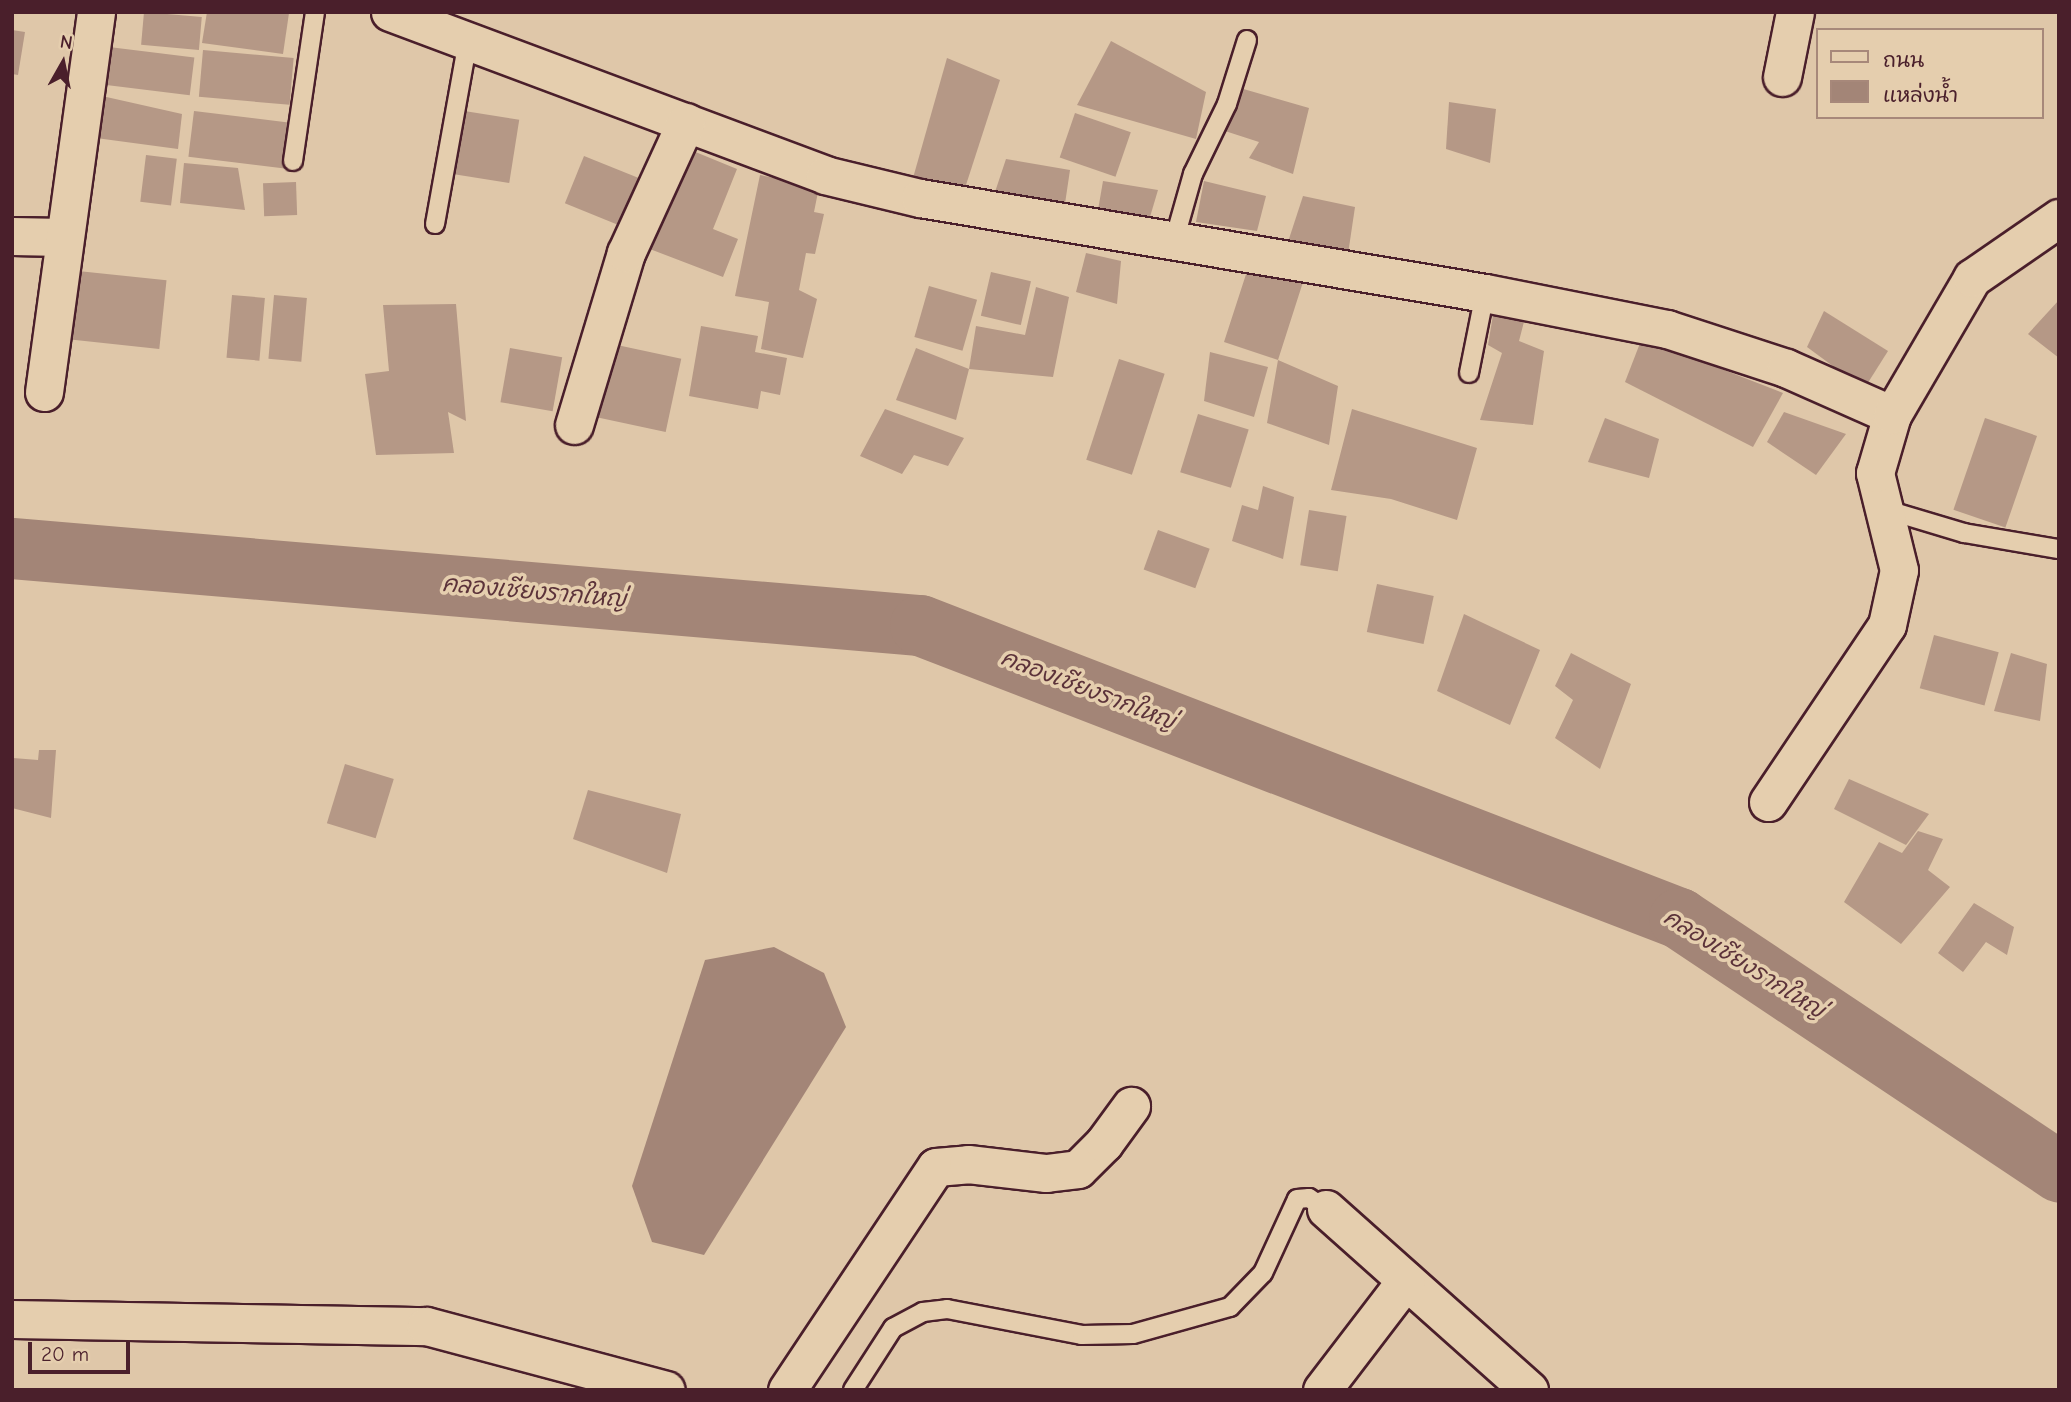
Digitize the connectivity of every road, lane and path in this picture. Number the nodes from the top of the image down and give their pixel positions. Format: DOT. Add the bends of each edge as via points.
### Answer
graph roads {
  1 [pos="96,12"];
  2 [pos="315,12"];
  3 [pos="390,12"];
  4 [pos="1795,12"];
  5 [pos="1247,40"];
  6 [pos="468,41"];
  7 [pos="1782,77"];
  8 [pos="686,122"];
  9 [pos="293,161"];
  10 [pos="2059,218"];
  11 [pos="435,224"];
  12 [pos="12,236"];
  13 [pos="63,237"];
  14 [pos="1174,241"];
  15 [pos="1485,293"];
  16 [pos="1469,373"];
  17 [pos="44,392"];
  18 [pos="1892,415"];
  19 [pos="574,425"];
  20 [pos="1884,509"];
  21 [pos="2059,549"];
  22 [pos="1768,802"];
  23 [pos="1131,1106"];
  24 [pos="1326,1209"];
  25 [pos="1406,1280"];
  26 [pos="12,1319"];
  27 [pos="666,1390"];
  28 [pos="787,1390"];
  29 [pos="853,1390"];
  30 [pos="1322,1390"];
  31 [pos="1529,1390"];
  1 -- 13 [label="street"];
  2 -- 9 [label="lane"];
  3 -- 6 [label="street"];
  4 -- 7 [label="street"];
  5 -- 14 [label="lane" via="1227,104 1193,174"];
  6 -- 8 [label="street"];
  6 -- 11 [label="lane"];
  8 -- 14 [label="street" via="825,174 920,198"];
  8 -- 19 [label="street" via="626,253"];
  10 -- 18 [label="street" via="1972,278"];
  12 -- 13 [label="street"];
  13 -- 17 [label="street"];
  14 -- 15 [label="street"];
  15 -- 16 [label="lane"];
  15 -- 18 [label="street" via="1667,329 1786,368"];
  18 -- 20 [label="street" via="1875,473"];
  20 -- 21 [label="lane" via="1964,533"];
  20 -- 22 [label="street" via="1899,570 1887,625"];
  23 -- 28 [label="street" via="1078,1169 1046,1174 968,1164 936,1167"];
  24 -- 25 [label="street"];
  24 -- 29 [label="lane" via="1309,1198 1297,1199 1263,1273 1230,1307 1133,1334 1083,1335 947,1309 923,1312 893,1328"];
  25 -- 30 [label="street"];
  25 -- 31 [label="street"];
  26 -- 27 [label="street" via="426,1326"];
}
